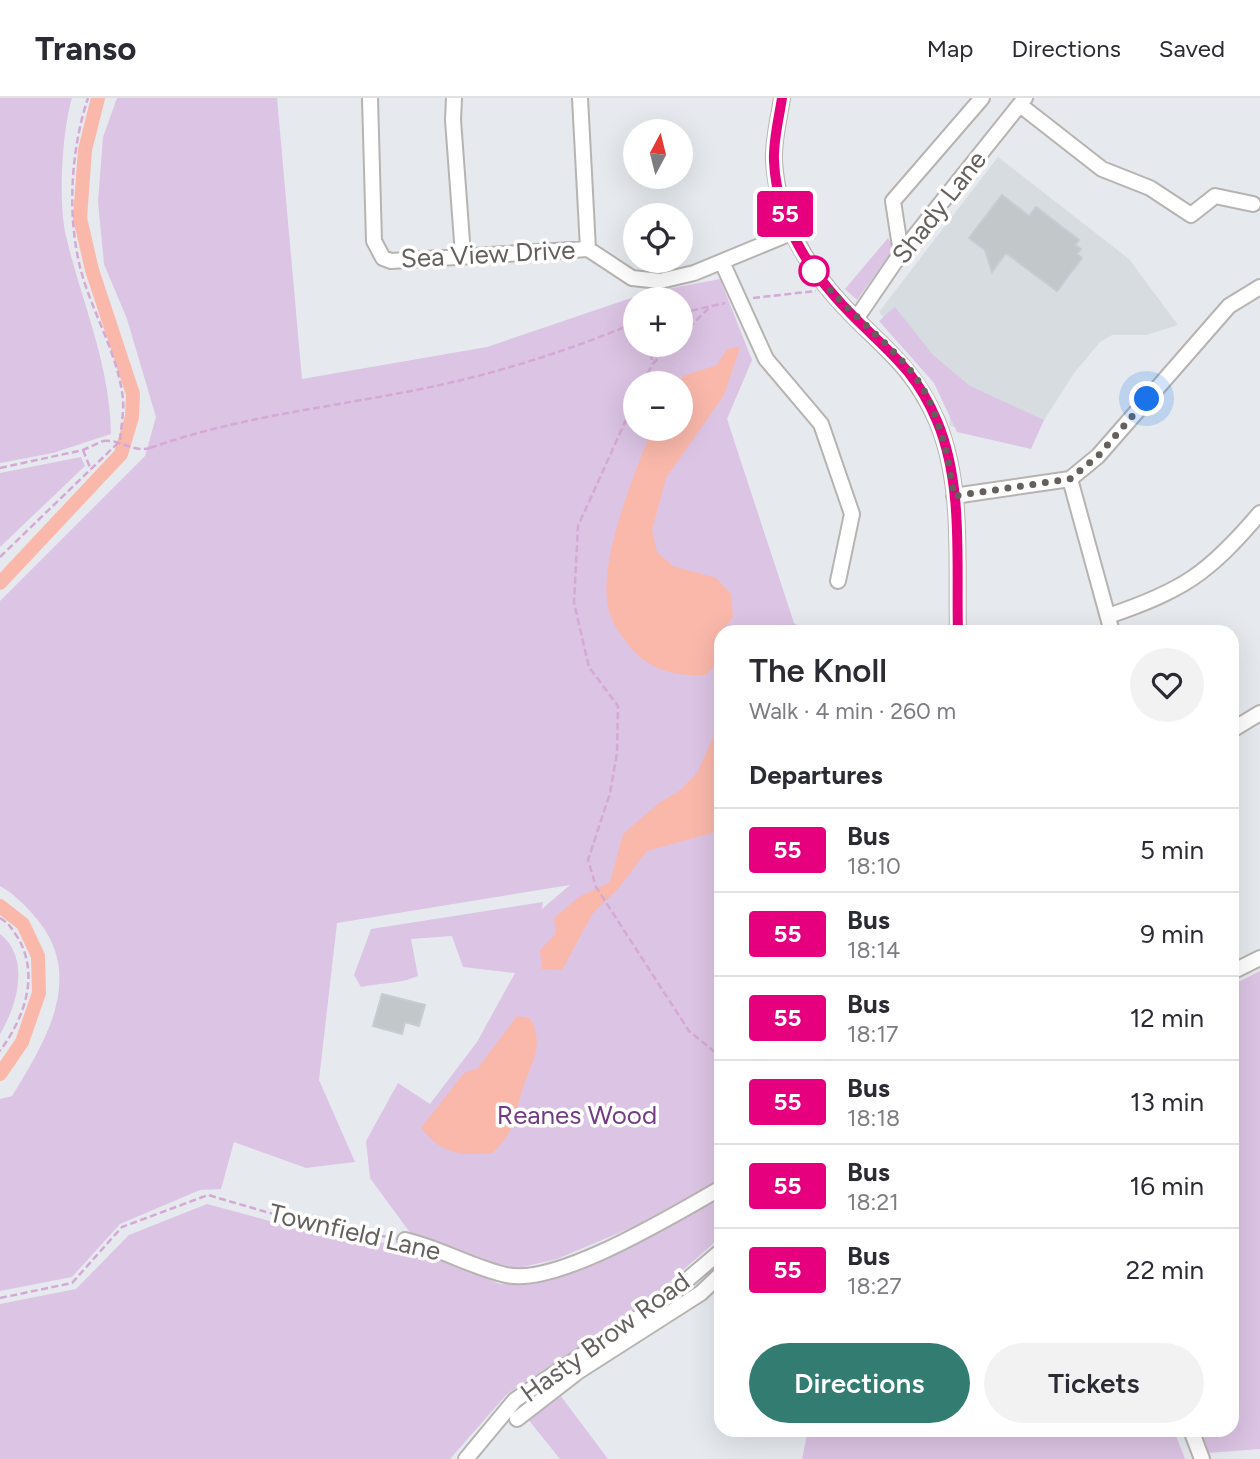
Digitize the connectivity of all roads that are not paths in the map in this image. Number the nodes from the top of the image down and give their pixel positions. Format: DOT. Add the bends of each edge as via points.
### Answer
graph roads {
  1 [pos="370,98"];
  2 [pos="454,98"];
  3 [pos="580,98"];
  4 [pos="782,98"];
  5 [pos="982,98"];
  6 [pos="1022,101"];
  7 [pos="1253,204"];
  8 [pos="791,233"];
  9 [pos="588,249"];
  10 [pos="901,253"];
  11 [pos="463,255"];
  12 [pos="722,262"];
  13 [pos="1260,287"];
  14 [pos="856,319"];
  15 [pos="1070,479"];
  16 [pos="954,496"];
  17 [pos="1260,513"];
  18 [pos="838,581"];
  19 [pos="1108,616"];
  20 [pos="958,625"];
  21 [pos="1110,625"];
  22 [pos="1260,713"];
  23 [pos="1239,726"];
  24 [pos="1260,958"];
  25 [pos="1239,968"];
  26 [pos="714,1192"];
  27 [pos="405,1240"];
  28 [pos="714,1257"];
  29 [pos="714,1281"];
  30 [pos="517,1419"];
  31 [pos="1194,1437"];
  32 [pos="466,1459"];
  33 [pos="1202,1459"];
  1 -- 11 [label="street, Sea View Drive" via="377,251 391,261"];
  2 -- 11 [label="street"];
  3 -- 9 [label="street, Sea View Drive"];
  4 -- 8 [label="street" via="774,158 778,195"];
  5 -- 10 [label="street" via="893,201"];
  6 -- 7 [label="street" via="1102,169 1150,188 1191,215 1215,196"];
  6 -- 10 [label="street, Shady Lane"];
  8 -- 12 [label="street, Sea View Drive"];
  8 -- 14 [label="street" via="819,279"];
  9 -- 11 [label="street, Sea View Drive"];
  9 -- 12 [label="street, Sea View Drive" via="644,281 694,273"];
  10 -- 14 [label="street, Shady Lane"];
  12 -- 18 [label="street" via="766,359 821,424 852,514"];
  13 -- 15 [label="street" via="1229,306 1098,456"];
  14 -- 16 [label="street" via="911,372 937,422"];
  15 -- 16 [label="street"];
  15 -- 19 [label="street"];
  16 -- 20 [label="street"];
  17 -- 19 [label="street" via="1195,579 1153,601"];
  19 -- 21 [label="street"];
  22 -- 23 [label="street"];
  24 -- 25 [label="street"];
  26 -- 27 [label="street, Townfield Lane" via="603,1251 535,1275 506,1276"];
  28 -- 32 [label="street, Hasty Brow Road" via="660,1303 515,1400"];
  29 -- 30 [label="street" via="579,1371"];
  31 -- 33 [label="street"];
}
